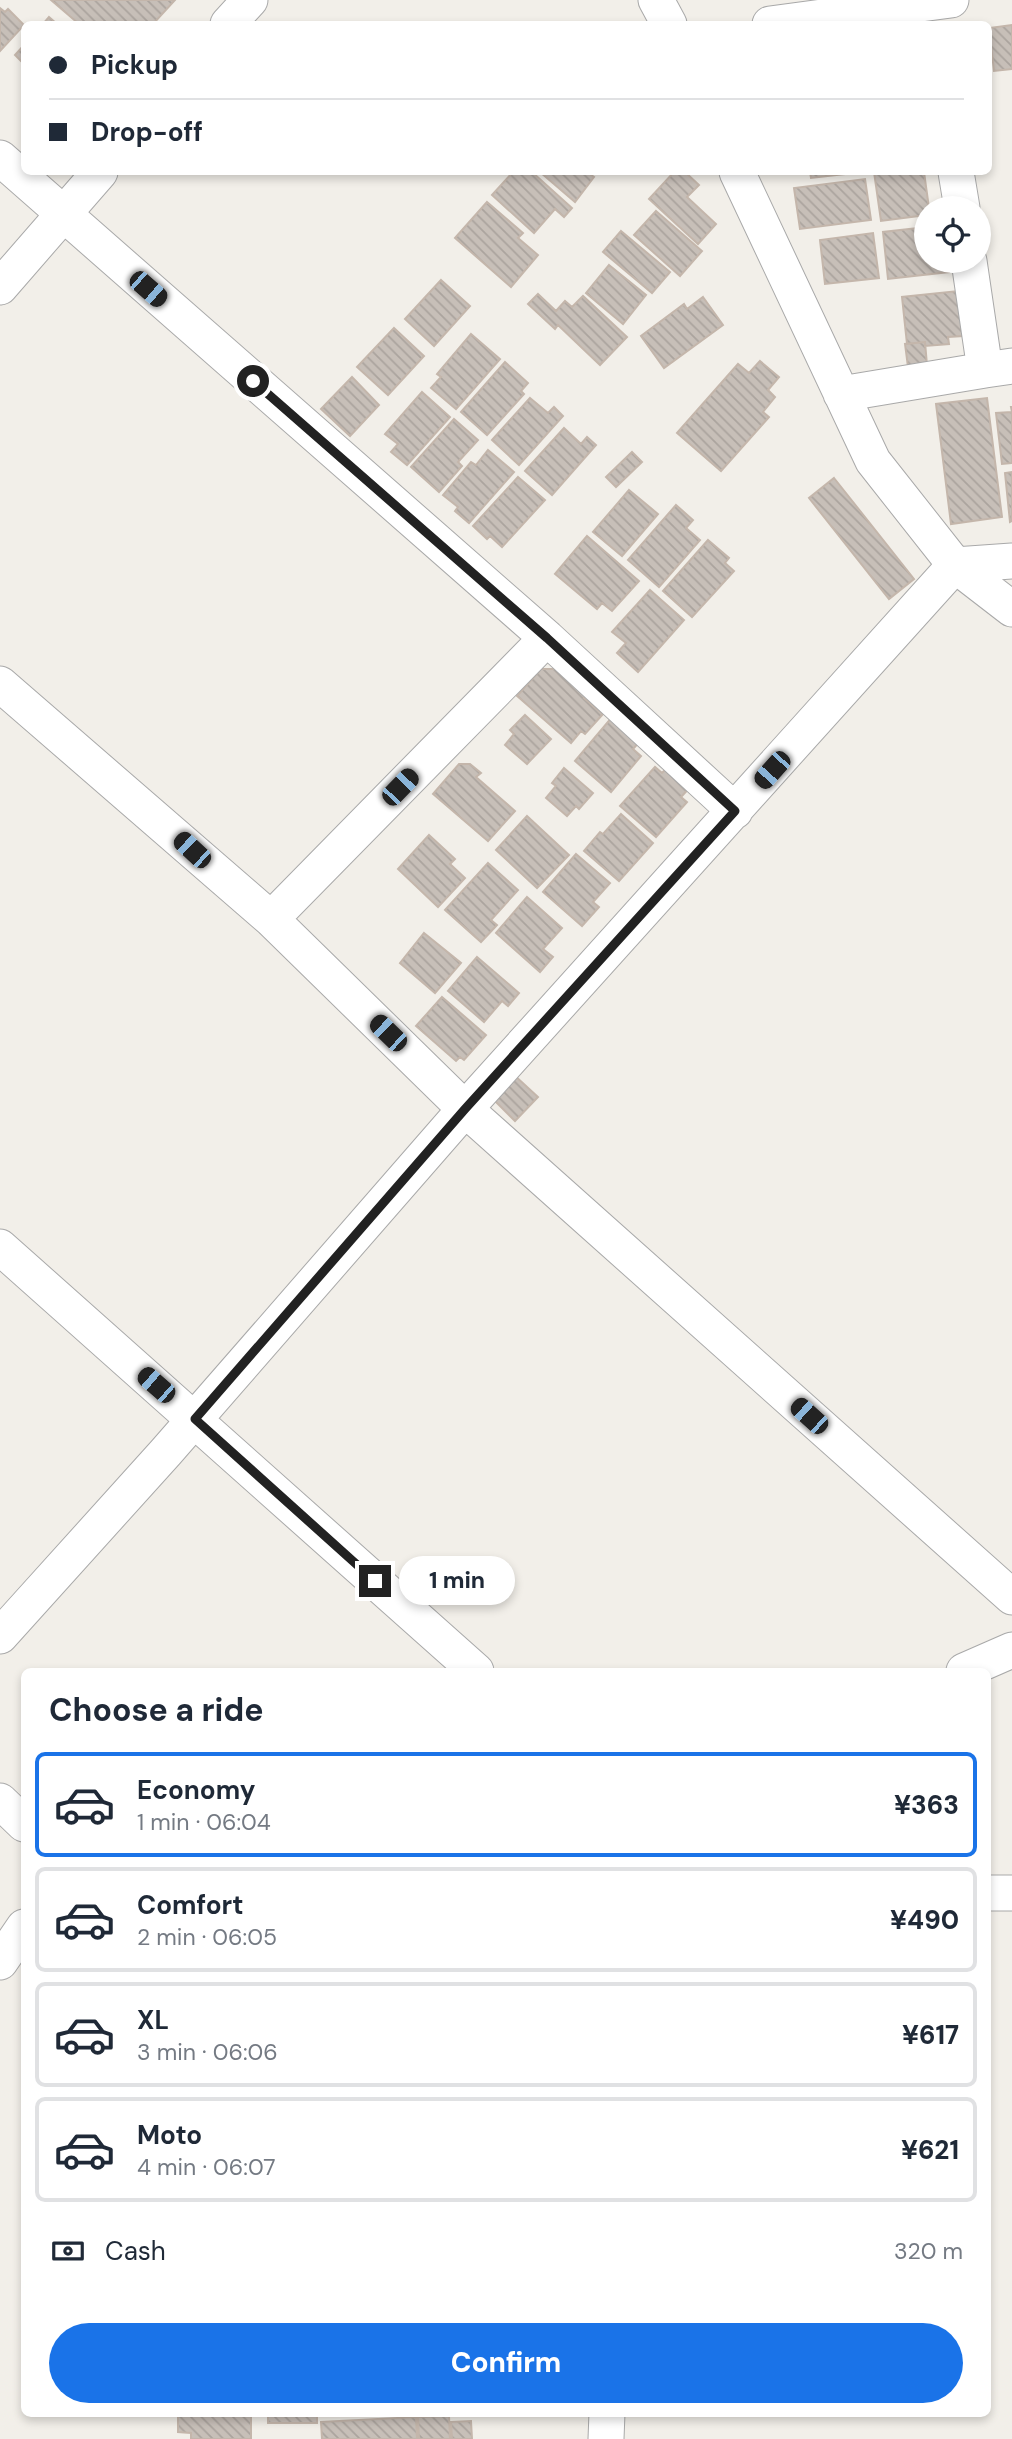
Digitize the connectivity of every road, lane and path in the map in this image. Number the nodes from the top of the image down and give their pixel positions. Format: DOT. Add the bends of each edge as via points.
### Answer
graph roads {
  1 [pos="250,0"];
  2 [pos="656,0"];
  3 [pos="939,9"];
  4 [pos="231,21"];
  5 [pos="667,21"];
  6 [pos="804,21"];
  7 [pos="0,158"];
  8 [pos="97,175"];
  9 [pos="738,175"];
  10 [pos="956,175"];
  11 [pos="960,196"];
  12 [pos="64,215"];
  13 [pos="972,273"];
  14 [pos="0,287"];
  15 [pos="999,368"];
  16 [pos="841,394"];
  17 [pos="1012,561"];
  18 [pos="955,565"];
  19 [pos="1012,609"];
  20 [pos="547,638"];
  21 [pos="0,684"];
  22 [pos="735,811"];
  23 [pos="271,919"];
  24 [pos="465,1109"];
  25 [pos="0,1247"];
  26 [pos="195,1419"];
  27 [pos="1012,1597"];
  28 [pos="0,1636"];
  29 [pos="1012,1650"];
  30 [pos="473,1668"];
  31 [pos="971,1668"];
  32 [pos="0,1801"];
  33 [pos="21,1821"];
  34 [pos="991,1893"];
  35 [pos="1012,1893"];
  36 [pos="21,1931"];
  37 [pos="0,1962"];
  38 [pos="607,2417"];
  39 [pos="606,2439"];
  1 -- 4 [label="street"];
  2 -- 5 [label="street"];
  3 -- 6 [label="street"];
  7 -- 12 [label="street"];
  8 -- 12 [label="street"];
  9 -- 16 [label="street"];
  10 -- 11 [label="street"];
  12 -- 14 [label="street"];
  12 -- 20 [label="street"];
  13 -- 15 [label="street"];
  15 -- 16 [label="street"];
  16 -- 18 [label="street" via="873,461"];
  17 -- 18 [label="street"];
  18 -- 19 [label="street"];
  18 -- 22 [label="street"];
  20 -- 22 [label="street"];
  20 -- 23 [label="street"];
  21 -- 23 [label="street"];
  22 -- 24 [label="street"];
  23 -- 24 [label="street"];
  24 -- 26 [label="street"];
  24 -- 27 [label="street"];
  25 -- 26 [label="street"];
  26 -- 28 [label="street"];
  26 -- 30 [label="street"];
  29 -- 31 [label="street"];
  32 -- 33 [label="street"];
  34 -- 35 [label="street"];
  36 -- 37 [label="street"];
  38 -- 39 [label="street"];
}
